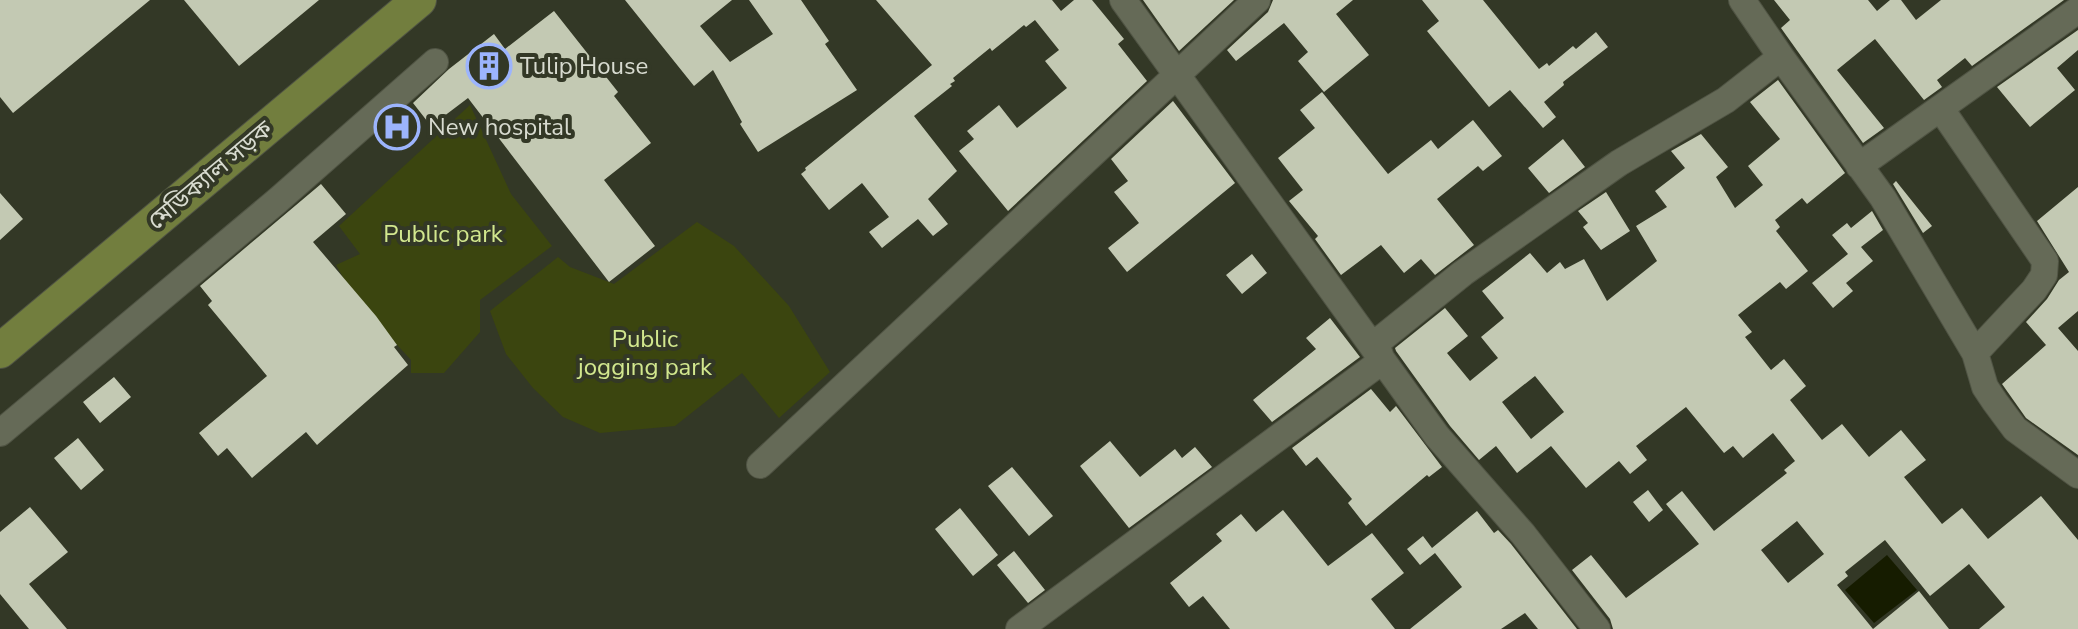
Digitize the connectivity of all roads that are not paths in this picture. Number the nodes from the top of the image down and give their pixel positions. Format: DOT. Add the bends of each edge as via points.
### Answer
graph roads {
  1 [pos="419,0"];
  2 [pos="1123,0"];
  3 [pos="1257,0"];
  4 [pos="1742,0"];
  5 [pos="2078,10"];
  6 [pos="1781,57"];
  7 [pos="435,62"];
  8 [pos="1178,74"];
  9 [pos="1941,109"];
  10 [pos="1859,166"];
  11 [pos="0,351"];
  12 [pos="1975,353"];
  13 [pos="1382,361"];
  14 [pos="0,433"];
  15 [pos="760,465"];
  16 [pos="2078,475"];
  17 [pos="1019,629"];
  18 [pos="1597,629"];
  1 -- 11 [label="main road, মেডিক্যাল সড়ক"];
  2 -- 8 [label="street"];
  3 -- 8 [label="street"];
  4 -- 6 [label="street"];
  5 -- 9 [label="street"];
  6 -- 10 [label="street"];
  6 -- 13 [label="street" via="1726,100 1619,163 1463,273 1376,343"];
  7 -- 14 [label="street"];
  8 -- 13 [label="street"];
  8 -- 15 [label="street"];
  9 -- 10 [label="street"];
  9 -- 12 [label="street" via="2045,261 2044,275 2034,290"];
  10 -- 12 [label="street"];
  12 -- 16 [label="street" via="1985,387 2015,429"];
  13 -- 17 [label="street"];
  13 -- 18 [label="street" via="1437,436"];
}
